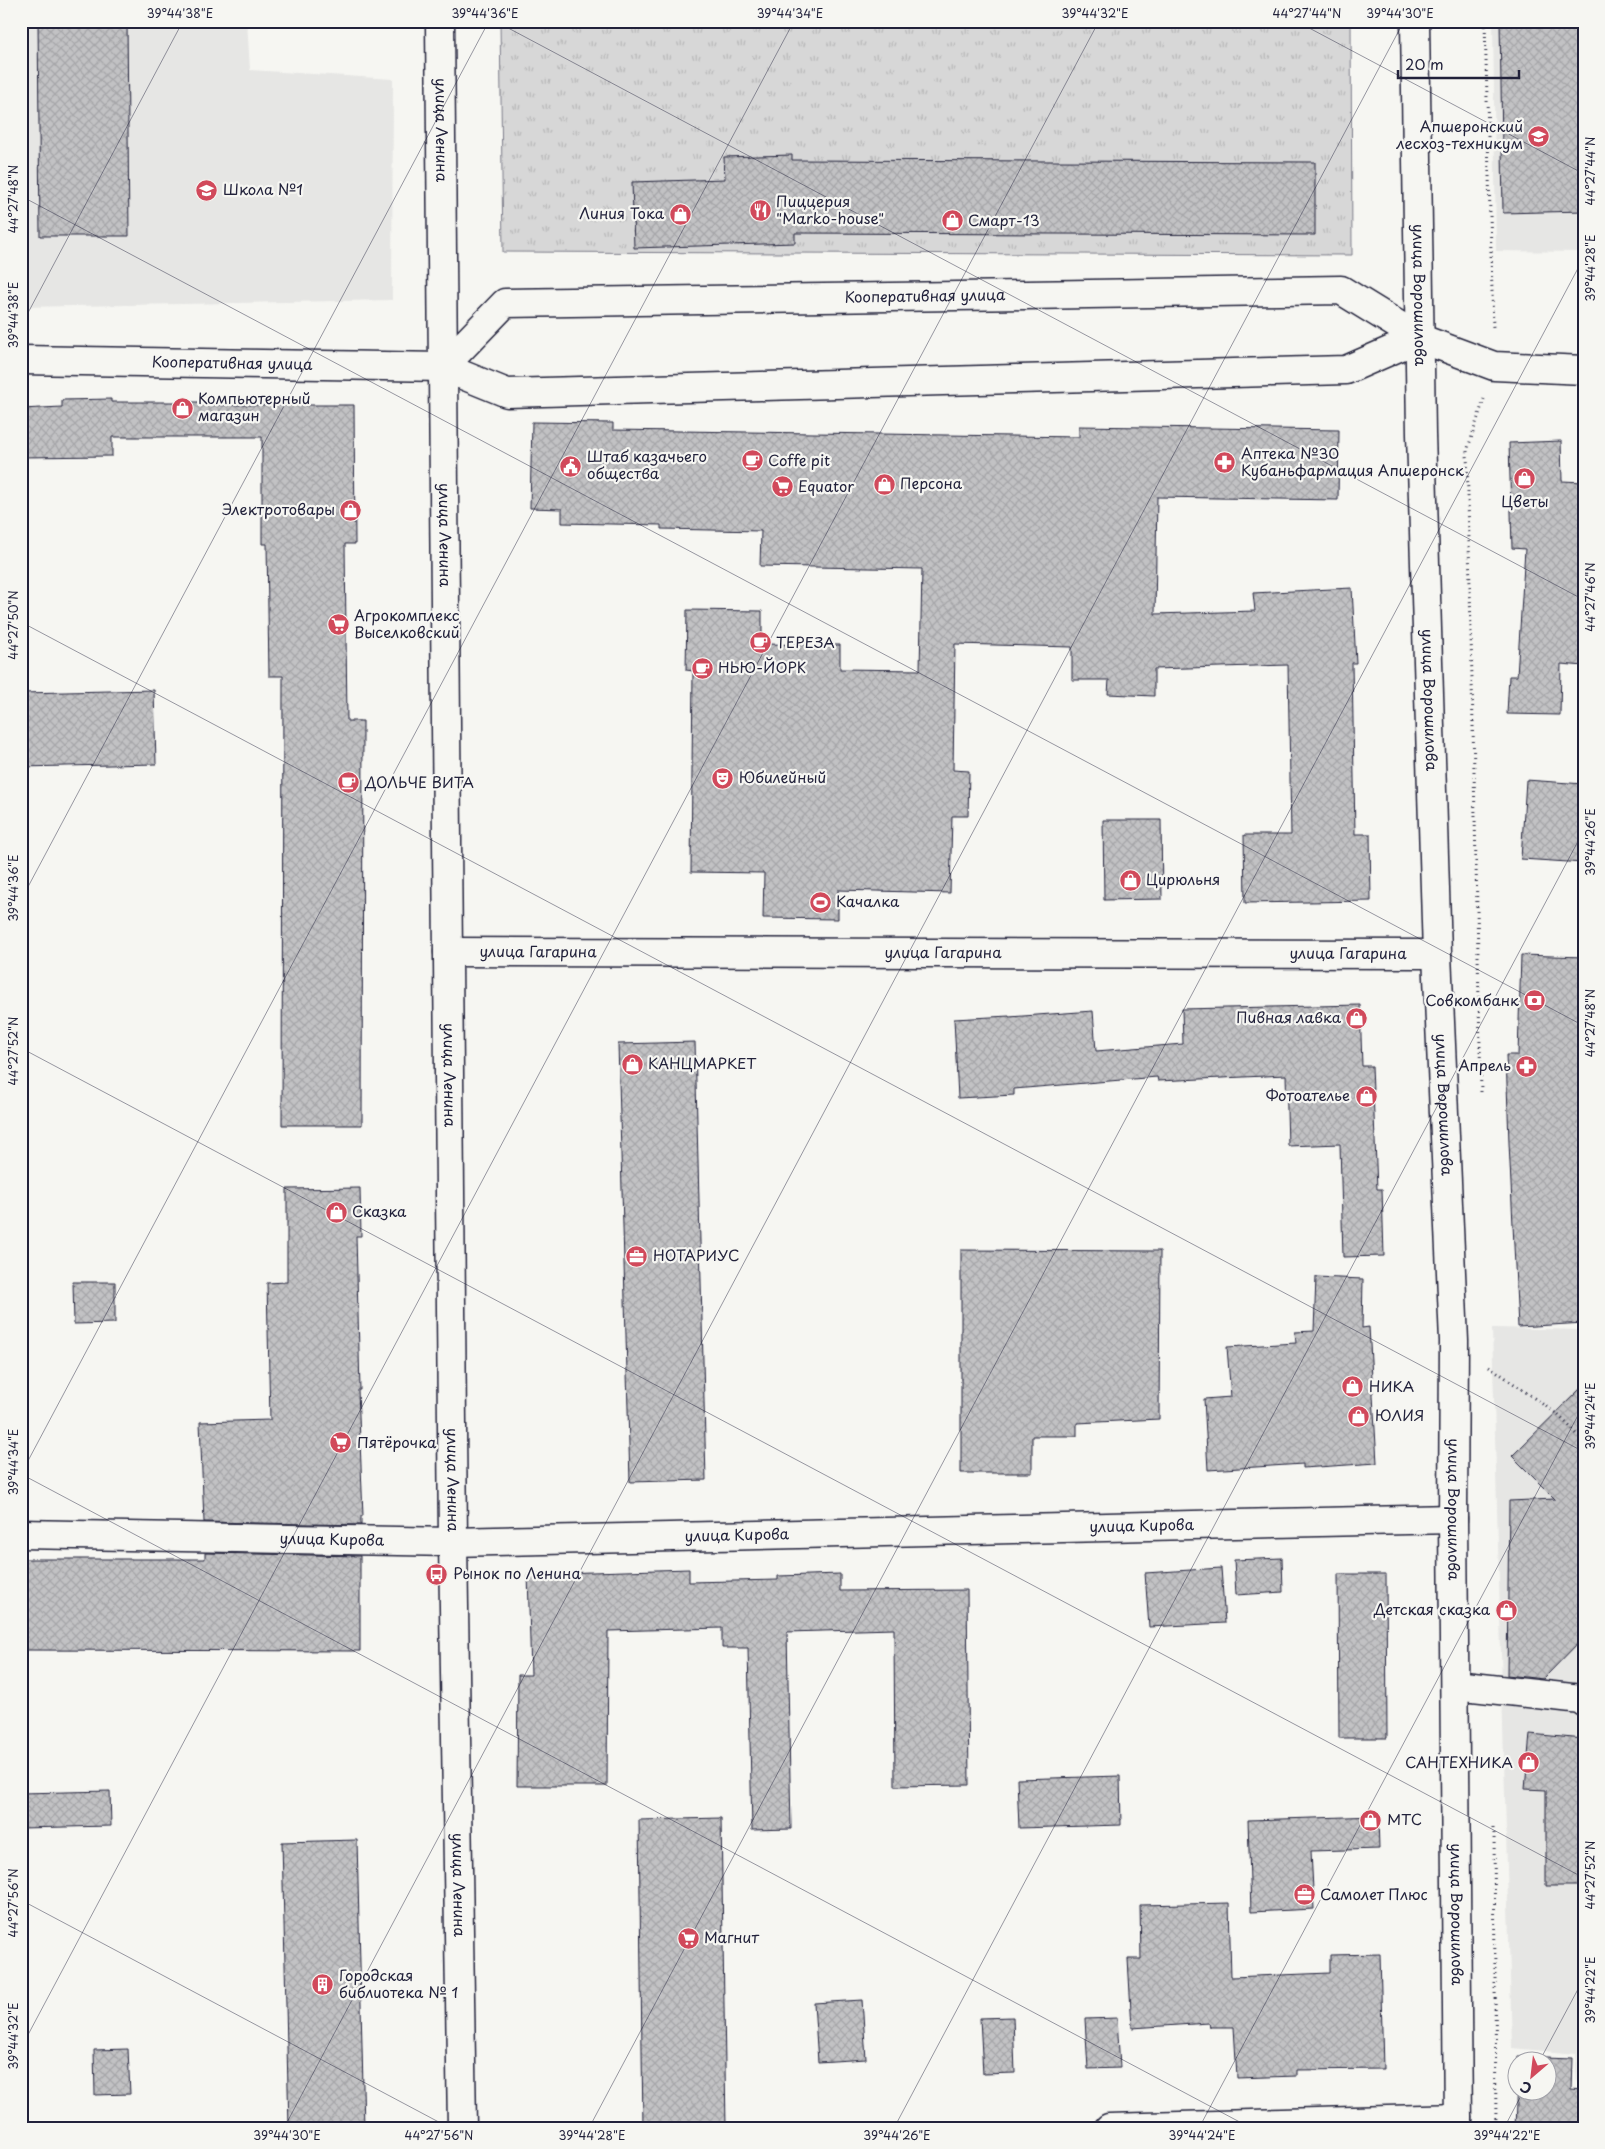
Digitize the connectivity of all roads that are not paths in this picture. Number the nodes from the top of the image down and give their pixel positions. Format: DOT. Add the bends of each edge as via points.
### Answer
graph roads {
  1 [pos="440,21"];
  2 [pos="1415,21"];
  3 [pos="1419,338"];
  4 [pos="21,360"];
  5 [pos="443,367"];
  6 [pos="1584,370"];
  7 [pos="448,952"];
  8 [pos="1437,954"];
  9 [pos="1453,1519"];
  10 [pos="21,1534"];
  11 [pos="453,1542"];
  12 [pos="1455,1685"];
  13 [pos="1584,1702"];
  14 [pos="1458,2123"];
  15 [pos="462,2128"];
  16 [pos="1109,2128"];
  1 -- 5 [label="main road, улица Ленина"];
  2 -- 3 [label="main road, улица Ворошилова"];
  3 -- 5 [label="main road, Кооперативная улица" via="1346,370 507,393"];
  3 -- 5 [label="main road, Кооперативная улица" via="1341,290 505,303"];
  3 -- 6 [label="main road, Кооперативная улица" via="1494,366"];
  3 -- 8 [label="main road, улица Ворошилова"];
  4 -- 5 [label="main road, Кооперативная улица"];
  5 -- 7 [label="main road, улица Ленина"];
  7 -- 8 [label="main road, улица Гагарина"];
  7 -- 11 [label="main road, улица Ленина"];
  8 -- 9 [label="main road, улица Ворошилова" via="1454,1341"];
  9 -- 11 [label="main road, улица Кирова"];
  9 -- 12 [label="main road, улица Ворошилова"];
  10 -- 11 [label="main road, улица Кирова"];
  11 -- 15 [label="main road, улица Ленина"];
  12 -- 13 [label="main road" via="1581,1699"];
  12 -- 14 [label="main road, улица Ворошилова"];
  14 -- 16 [label="main road"];
}
